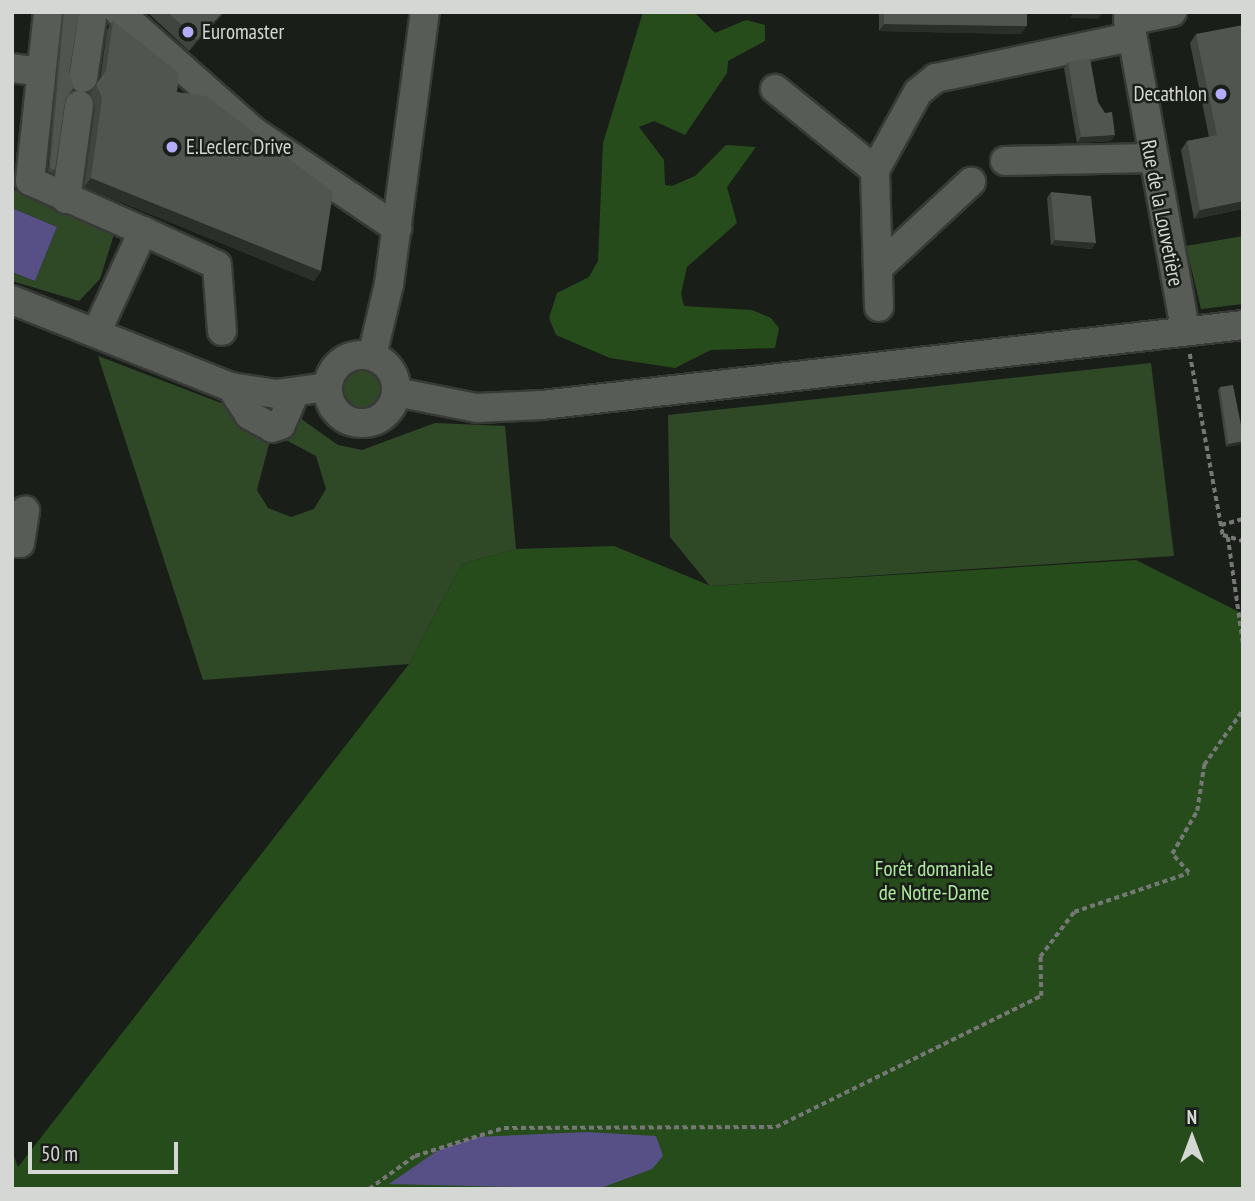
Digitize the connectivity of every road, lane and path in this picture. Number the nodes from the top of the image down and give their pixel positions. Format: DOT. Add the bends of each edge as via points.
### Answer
graph roads {
  1 [pos="93,12"];
  2 [pos="119,12"];
  3 [pos="425,12"];
  4 [pos="1172,12"];
  5 [pos="45,13"];
  6 [pos="1129,24"];
  7 [pos="12,68"];
  8 [pos="40,72"];
  9 [pos="775,89"];
  10 [pos="23,125"];
  11 [pos="1151,158"];
  12 [pos="1005,161"];
  13 [pos="20,169"];
  14 [pos="875,170"];
  15 [pos="971,182"];
  16 [pos="66,199"];
  17 [pos="397,228"];
  18 [pos="142,231"];
  19 [pos="878,268"];
  20 [pos="12,300"];
  21 [pos="879,307"];
  22 [pos="1243,325"];
  23 [pos="1185,330"];
  24 [pos="222,331"];
  25 [pos="96,333"];
  26 [pos="372,356"];
  27 [pos="327,387"];
  28 [pos="396,392"];
  29 [pos="25,510"];
  30 [pos="1243,519"];
  31 [pos="1221,525"];
  32 [pos="1227,537"];
  33 [pos="1243,541"];
  34 [pos="12,543"];
  35 [pos="1243,643"];
  36 [pos="1243,710"];
  37 [pos="369,1189"];
  1 -- 16 [label="street"];
  2 -- 17 [label="street" via="253,131"];
  3 -- 17 [label="street"];
  4 -- 6 [label="street"];
  5 -- 8 [label="street"];
  6 -- 11 [label="street, Rue de la Louvetière"];
  6 -- 14 [label="street" via="936,78 918,92"];
  7 -- 8 [label="street"];
  8 -- 10 [label="street"];
  9 -- 14 [label="street"];
  10 -- 13 [label="street"];
  11 -- 12 [label="street"];
  11 -- 23 [label="street, Rue de la Louvetière"];
  13 -- 16 [label="street" via="36,187"];
  14 -- 19 [label="street"];
  15 -- 19 [label="street"];
  16 -- 18 [label="street"];
  17 -- 26 [label="street"];
  18 -- 24 [label="street" via="217,265"];
  18 -- 25 [label="street"];
  19 -- 21 [label="street"];
  20 -- 25 [label="street"];
  22 -- 23 [label="street"];
  23 -- 28 [label="street" via="516,407 445,405"];
  23 -- 31 [label="path"];
  25 -- 27 [label="street" via="232,387 294,394"];
  26 -- 27 [label="street" via="342,361"];
  26 -- 28 [label="street" via="393,374"];
  27 -- 28 [label="street" via="334,409 365,423 386,413"];
  29 -- 34 [label="street" via="20,543"];
  30 -- 31 [label="path"];
  31 -- 32 [label="path"];
  32 -- 33 [label="path"];
  32 -- 35 [label="path"];
  36 -- 37 [label="path" via="1204,765 1197,811 1172,854 1189,873 1074,912 1040,957 1041,996 776,1127 504,1128 415,1156"];
}
